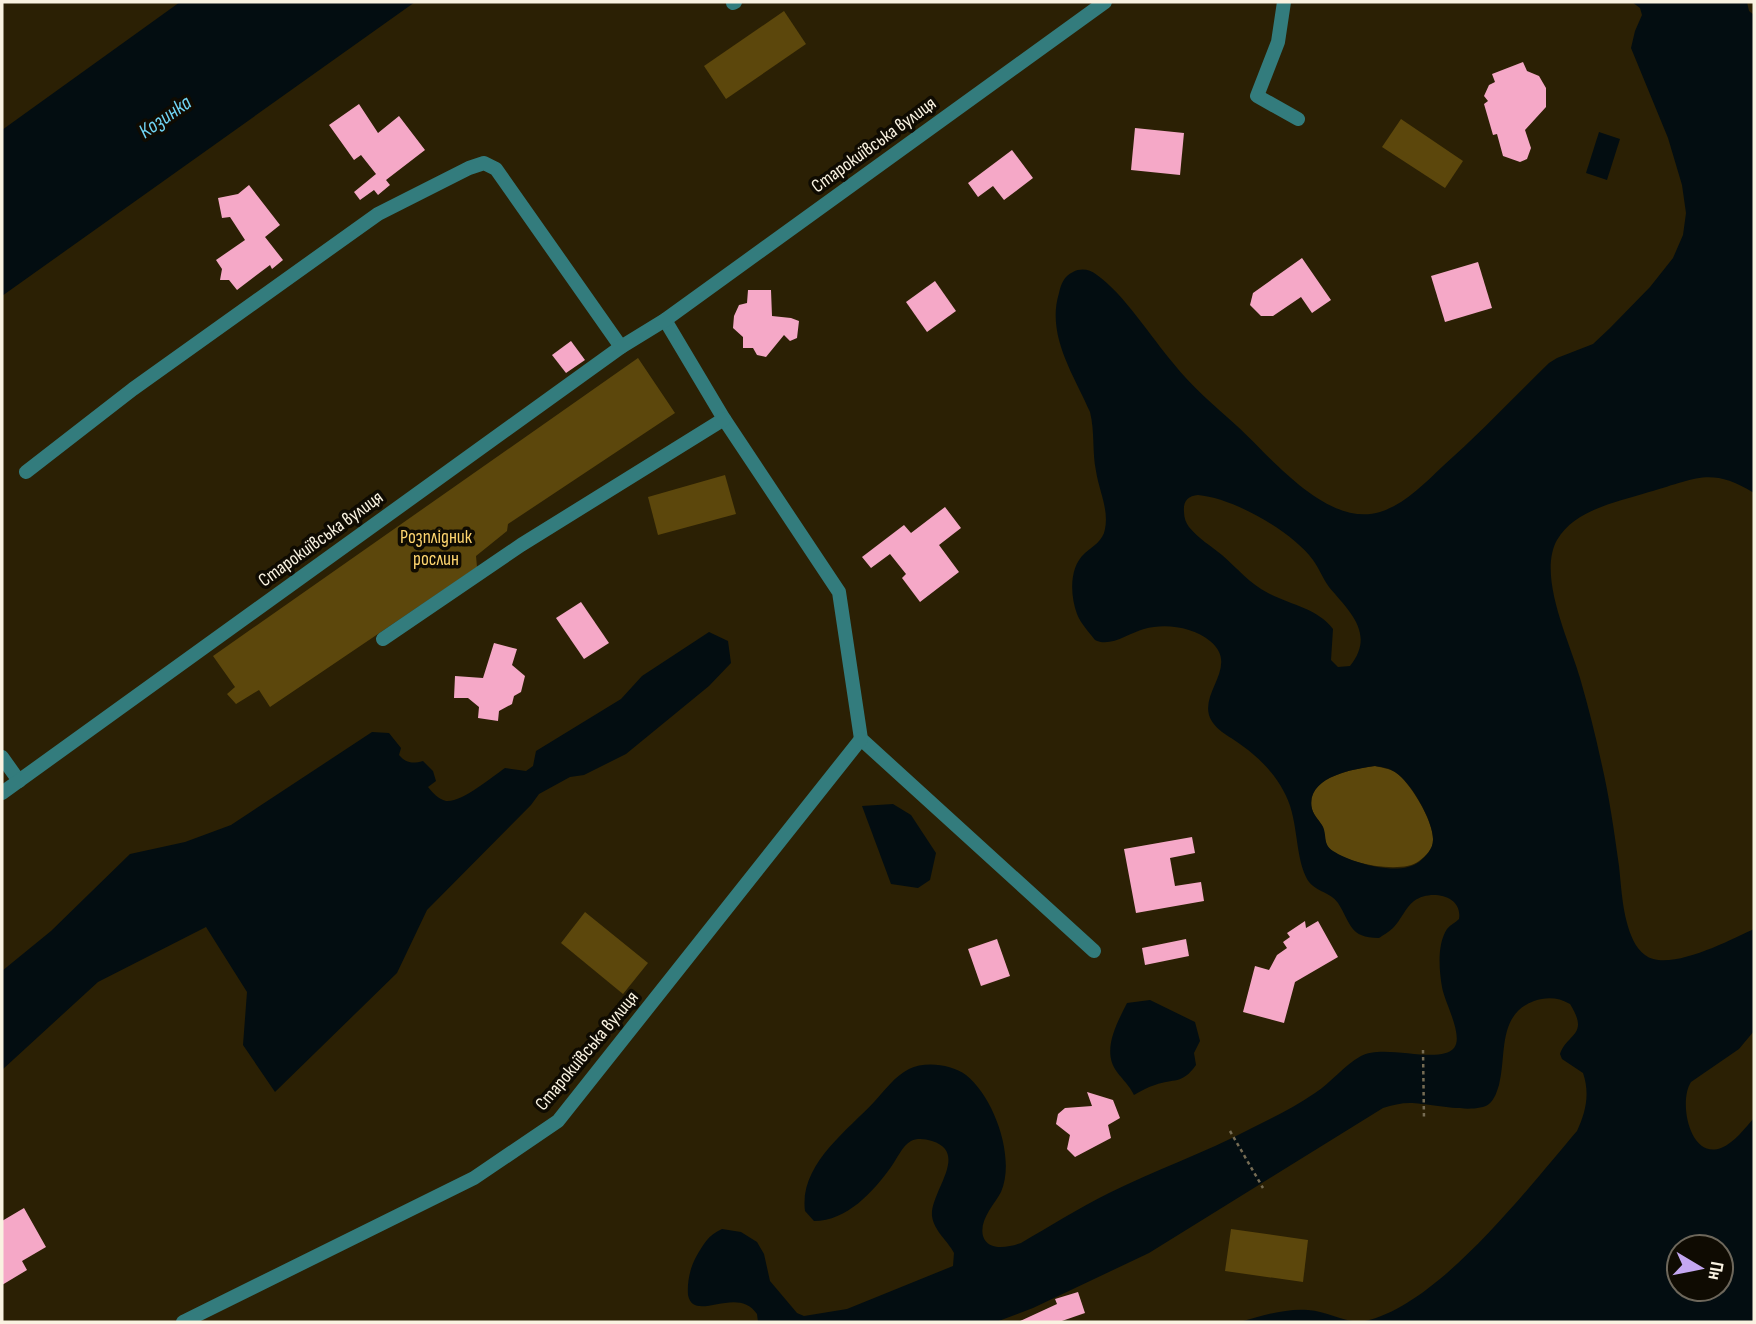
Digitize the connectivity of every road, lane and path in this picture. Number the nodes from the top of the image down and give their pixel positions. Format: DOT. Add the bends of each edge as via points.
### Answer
graph roads {
  1 [pos="1105,2"];
  2 [pos="1284,2"];
  3 [pos="1298,119"];
  4 [pos="666,320"];
  5 [pos="621,347"];
  6 [pos="724,419"];
  7 [pos="26,472"];
  8 [pos="383,639"];
  9 [pos="861,739"];
  10 [pos="2,757"];
  11 [pos="19,781"];
  12 [pos="2,793"];
  13 [pos="1094,951"];
  14 [pos="1423,1050"];
  15 [pos="1424,1120"];
  16 [pos="1230,1131"];
  17 [pos="1263,1188"];
  18 [pos="183,1322"];
  1 -- 4 [label="street, Старокиївська вулиця"];
  2 -- 3 [label="street" via="1278,42 1257,96"];
  4 -- 5 [label="street, Старокиївська вулиця"];
  4 -- 6 [label="street"];
  5 -- 7 [label="street" via="496,169 484,163 378,214 133,389"];
  5 -- 11 [label="street, Старокиївська вулиця"];
  6 -- 8 [label="street" via="521,545"];
  6 -- 9 [label="street" via="839,592"];
  9 -- 13 [label="street"];
  9 -- 18 [label="street, Старокиївська вулиця" via="558,1121 474,1178"];
  10 -- 11 [label="street"];
  11 -- 12 [label="street, Старокиївська вулиця"];
  14 -- 15 [label="path"];
  16 -- 17 [label="path"];
}
